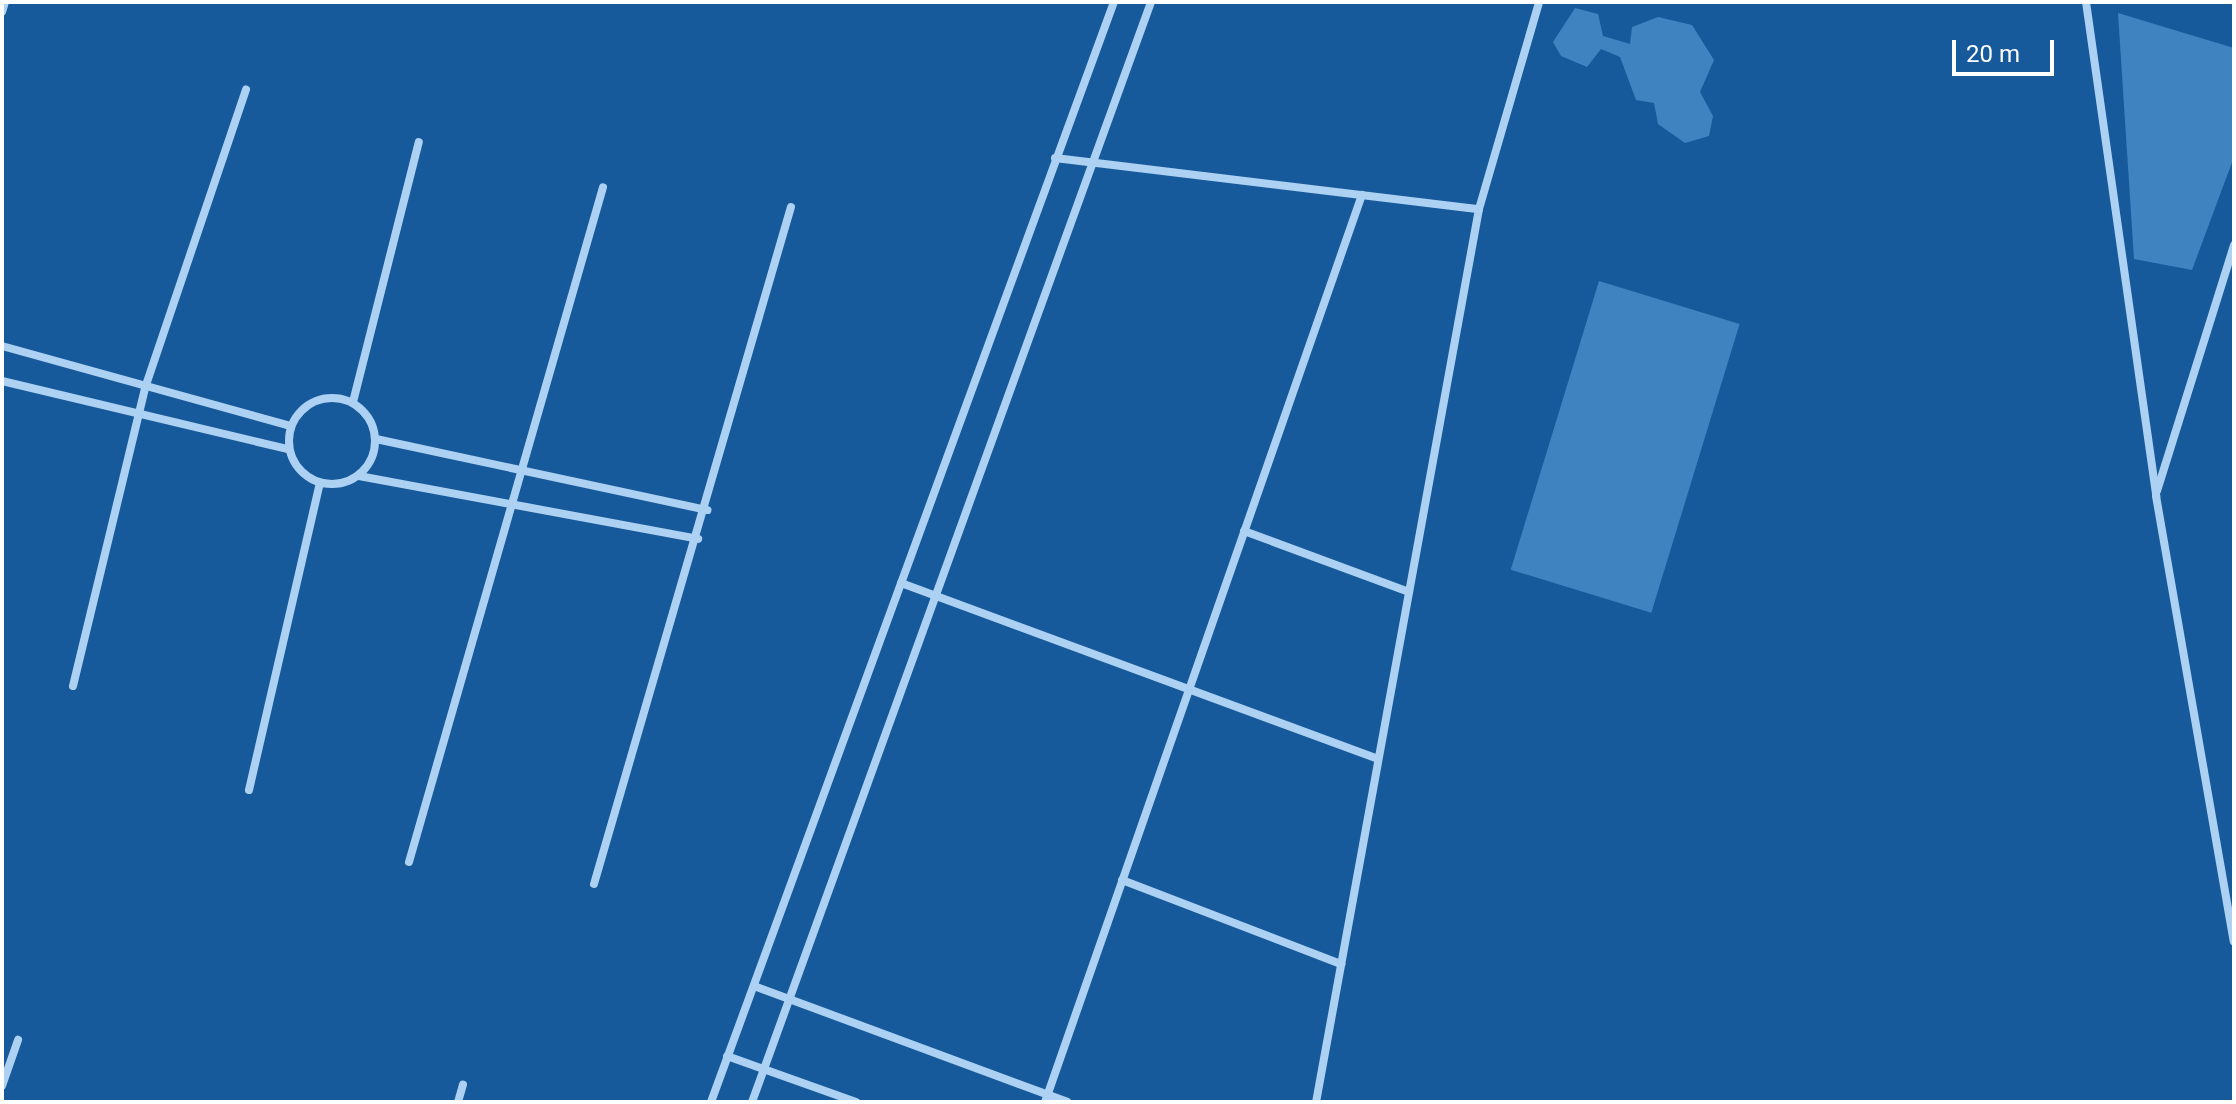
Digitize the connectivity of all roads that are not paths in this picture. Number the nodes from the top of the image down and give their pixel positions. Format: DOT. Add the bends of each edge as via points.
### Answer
graph roads {
  1 [pos="5,2"];
  2 [pos="1114,2"];
  3 [pos="1151,2"];
  4 [pos="1539,2"];
  5 [pos="2086,2"];
  6 [pos="2,12"];
  7 [pos="246,89"];
  8 [pos="419,142"];
  9 [pos="1055,158"];
  10 [pos="1092,163"];
  11 [pos="603,187"];
  12 [pos="1362,195"];
  13 [pos="791,207"];
  14 [pos="1479,209"];
  15 [pos="2234,245"];
  16 [pos="2,346"];
  17 [pos="2,381"];
  18 [pos="146,385"];
  19 [pos="353,402"];
  20 [pos="138,417"];
  21 [pos="291,426"];
  22 [pos="376,439"];
  23 [pos="288,449"];
  24 [pos="522,470"];
  25 [pos="359,476"];
  26 [pos="320,483"];
  27 [pos="2156,496"];
  28 [pos="512,506"];
  29 [pos="707,510"];
  30 [pos="1244,531"];
  31 [pos="698,539"];
  32 [pos="901,583"];
  33 [pos="1409,592"];
  34 [pos="935,596"];
  35 [pos="73,686"];
  36 [pos="1189,690"];
  37 [pos="1378,759"];
  38 [pos="249,790"];
  39 [pos="409,862"];
  40 [pos="1122,880"];
  41 [pos="594,884"];
  42 [pos="2233,936"];
  43 [pos="1341,964"];
  44 [pos="754,986"];
  45 [pos="789,999"];
  46 [pos="18,1040"];
  47 [pos="727,1056"];
  48 [pos="764,1069"];
  49 [pos="463,1085"];
  50 [pos="2,1086"];
  51 [pos="1046,1098"];
  52 [pos="458,1102"];
  53 [pos="711,1102"];
  54 [pos="752,1102"];
  55 [pos="856,1102"];
  56 [pos="1067,1102"];
  57 [pos="1316,1102"];
  1 -- 6 [label="street"];
  2 -- 9 [label="street"];
  3 -- 10 [label="street"];
  4 -- 14 [label="street"];
  5 -- 27 [label="street"];
  7 -- 18 [label="street"];
  8 -- 19 [label="street"];
  9 -- 10 [label="street"];
  9 -- 32 [label="street"];
  10 -- 12 [label="street"];
  10 -- 34 [label="street"];
  11 -- 24 [label="street"];
  12 -- 14 [label="street"];
  12 -- 30 [label="street"];
  13 -- 29 [label="street"];
  14 -- 33 [label="street"];
  15 -- 27 [label="street"];
  16 -- 18 [label="street"];
  17 -- 20 [label="street"];
  18 -- 20 [label="street"];
  18 -- 21 [label="street"];
  19 -- 21 [label="street" via="324,398"];
  19 -- 22 [label="street"];
  20 -- 23 [label="street"];
  20 -- 35 [label="street"];
  21 -- 23 [label="street"];
  22 -- 24 [label="street"];
  22 -- 25 [label="street"];
  23 -- 26 [label="street" via="297,467"];
  24 -- 28 [label="street"];
  24 -- 29 [label="street"];
  25 -- 26 [label="street"];
  25 -- 28 [label="street"];
  26 -- 38 [label="street"];
  27 -- 42 [label="street"];
  28 -- 31 [label="street"];
  28 -- 39 [label="street"];
  29 -- 31 [label="street"];
  30 -- 33 [label="street"];
  30 -- 36 [label="street"];
  31 -- 41 [label="street"];
  32 -- 34 [label="street"];
  32 -- 44 [label="street"];
  33 -- 37 [label="street"];
  34 -- 36 [label="street"];
  34 -- 45 [label="street"];
  36 -- 37 [label="street"];
  36 -- 40 [label="street"];
  37 -- 43 [label="street"];
  40 -- 43 [label="street"];
  40 -- 51 [label="street"];
  43 -- 57 [label="street"];
  44 -- 45 [label="street"];
  44 -- 47 [label="street"];
  45 -- 48 [label="street"];
  45 -- 51 [label="street"];
  46 -- 50 [label="street"];
  47 -- 48 [label="street"];
  47 -- 53 [label="street"];
  48 -- 54 [label="street"];
  48 -- 55 [label="street"];
  49 -- 52 [label="street"];
  51 -- 56 [label="street"];
}
